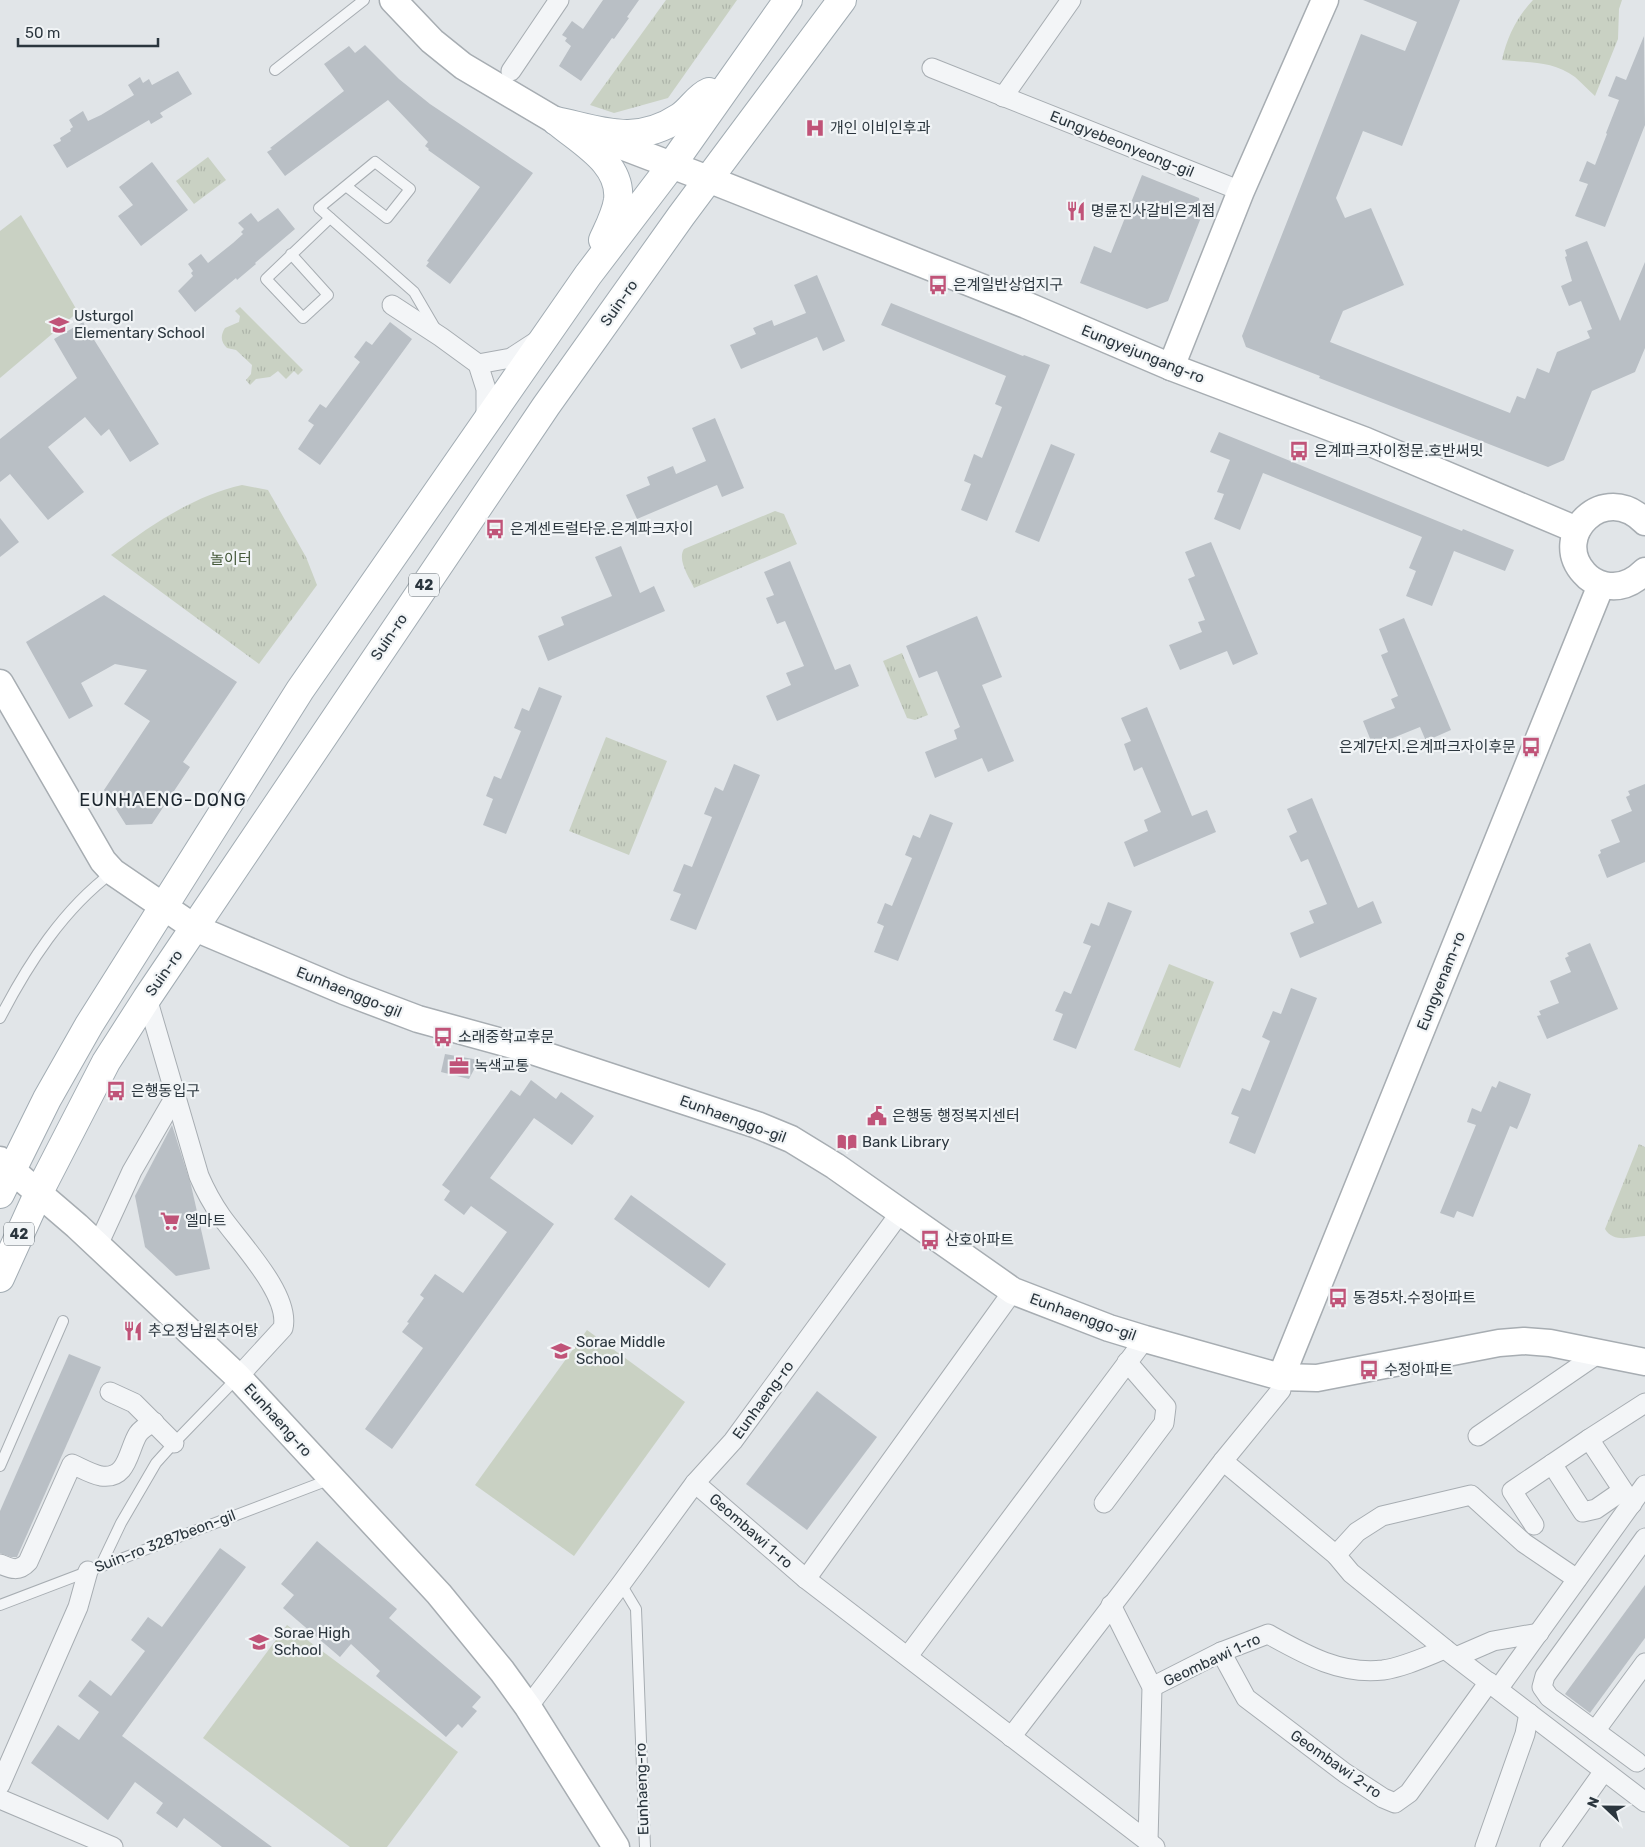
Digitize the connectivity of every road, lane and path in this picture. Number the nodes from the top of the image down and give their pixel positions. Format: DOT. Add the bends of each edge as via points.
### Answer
graph roads {
  1 [pos="364,0"];
  2 [pos="393,0"];
  3 [pos="559,0"];
  4 [pos="788,0"];
  5 [pos="842,0"];
  6 [pos="1071,0"];
  7 [pos="1325,0"];
  8 [pos="932,68"];
  9 [pos="275,70"];
  10 [pos="511,71"];
  11 [pos="729,82"];
  12 [pos="1002,97"];
  13 [pos="556,121"];
  14 [pos="671,166"];
  15 [pos="708,179"];
  16 [pos="346,186"];
  17 [pos="1241,192"];
  18 [pos="330,218"];
  19 [pos="291,254"];
  20 [pos="588,275"];
  21 [pos="392,306"];
  22 [pos="441,336"];
  23 [pos="545,336"];
  24 [pos="478,364"];
  25 [pos="1171,367"];
  26 [pos="486,420"];
  27 [pos="1643,511"];
  28 [pos="1577,530"];
  29 [pos="1645,571"];
  30 [pos="1601,584"];
  31 [pos="0,683"];
  32 [pos="113,872"];
  33 [pos="163,907"];
  34 [pos="195,928"];
  35 [pos="147,998"];
  36 [pos="0,1018"];
  37 [pos="176,1095"];
  38 [pos="6,1165"];
  39 [pos="39,1192"];
  40 [pos="0,1194"];
  41 [pos="900,1213"];
  42 [pos="98,1245"];
  43 [pos="0,1278"];
  44 [pos="1013,1292"];
  45 [pos="63,1320"];
  46 [pos="1145,1339"];
  47 [pos="1599,1353"];
  48 [pos="1128,1362"];
  49 [pos="1645,1362"];
  50 [pos="1281,1376"];
  51 [pos="238,1377"];
  52 [pos="110,1392"];
  53 [pos="1643,1408"];
  54 [pos="154,1422"];
  55 [pos="1478,1436"];
  56 [pos="1589,1439"];
  57 [pos="174,1442"];
  58 [pos="1223,1461"];
  59 [pos="1552,1464"];
  60 [pos="0,1466"];
  61 [pos="331,1479"];
  62 [pos="695,1483"];
  63 [pos="1645,1486"];
  64 [pos="1627,1498"];
  65 [pos="1104,1503"];
  66 [pos="1534,1525"];
  67 [pos="1645,1538"];
  68 [pos="1336,1555"];
  69 [pos="0,1564"];
  70 [pos="94,1568"];
  71 [pos="806,1580"];
  72 [pos="1577,1580"];
  73 [pos="621,1584"];
  74 [pos="0,1604"];
  75 [pos="1111,1605"];
  76 [pos="1539,1633"];
  77 [pos="1221,1652"];
  78 [pos="1450,1653"];
  79 [pos="908,1656"];
  80 [pos="1645,1663"];
  81 [pos="1494,1686"];
  82 [pos="1152,1687"];
  83 [pos="528,1707"];
  84 [pos="1529,1713"];
  85 [pos="1595,1731"];
  86 [pos="1011,1737"];
  87 [pos="1642,1763"];
  88 [pos="1604,1771"];
  89 [pos="0,1785"];
  90 [pos="0,1799"];
  91 [pos="1645,1802"];
  92 [pos="1151,1844"];
  93 [pos="113,1847"];
  94 [pos="616,1847"];
  95 [pos="644,1847"];
  96 [pos="1485,1847"];
  97 [pos="1550,1847"];
  1 -- 9 [label="lane"];
  2 -- 13 [label="street" via="432,41 463,66"];
  3 -- 10 [label="street"];
  4 -- 11 [label="main road"];
  5 -- 15 [label="main road, Suin-ro / 42"];
  6 -- 12 [label="street"];
  7 -- 17 [label="street"];
  8 -- 12 [label="street, Eungyebeonyeong-gil"];
  11 -- 13 [label="main road" via="704,94 672,122 638,135"];
  11 -- 14 [label="main road"];
  12 -- 17 [label="street, Eungyebeonyeong-gil"];
  13 -- 14 [label="street, Eungyejungang-ro"];
  13 -- 20 [label="main road" via="610,167 618,191 616,210"];
  14 -- 15 [label="street, Eungyejungang-ro"];
  14 -- 20 [label="main road"];
  15 -- 25 [label="street, Eungyejungang-ro" via="1026,305"];
  15 -- 34 [label="main road, Suin-ro / 42" via="546,406"];
  16 -- 16 [label="lane" via="375,162 410,189 387,218"];
  16 -- 18 [label="lane" via="319,208"];
  17 -- 25 [label="street"];
  18 -- 19 [label="lane"];
  18 -- 22 [label="lane" via="414,292"];
  19 -- 19 [label="lane" via="266,279 303,318 328,295"];
  20 -- 23 [label="main road"];
  21 -- 22 [label="street"];
  22 -- 24 [label="street"];
  23 -- 24 [label="street" via="511,358"];
  23 -- 26 [label="main road"];
  24 -- 26 [label="street" via="486,389"];
  25 -- 28 [label="street, Eungyejungang-ro" via="1366,441"];
  26 -- 33 [label="main road" via="300,690"];
  27 -- 28 [label="street" via="1604,508 1588,516"];
  28 -- 30 [label="street" via="1574,543 1577,562 1589,578"];
  29 -- 30 [label="street" via="1626,585 1613,587"];
  30 -- 50 [label="street, Eungyenam-ro"];
  31 -- 32 [label="street, Eunhaenggo-gil" via="93,846"];
  32 -- 33 [label="street, Eunhaenggo-gil"];
  32 -- 36 [label="lane" via="79,901 37,954"];
  33 -- 34 [label="street, Eunhaenggo-gil"];
  33 -- 38 [label="main road"];
  34 -- 35 [label="main road, Suin-ro / 42"];
  34 -- 41 [label="street, Eunhaenggo-gil" via="418,1019 520,1047 757,1125 799,1144 835,1166"];
  35 -- 37 [label="street"];
  35 -- 39 [label="main road, Suin-ro / 42" via="106,1062"];
  37 -- 42 [label="street" via="132,1172"];
  37 -- 51 [label="street" via="199,1176 209,1199 260,1265 285,1318 283,1328"];
  38 -- 39 [label="street, Eunhaeng-ro"];
  38 -- 40 [label="main road"];
  39 -- 42 [label="street, Eunhaeng-ro"];
  39 -- 43 [label="main road, Suin-ro / 42"];
  41 -- 44 [label="street, Eunhaenggo-gil"];
  41 -- 62 [label="street, Eunhaeng-ro" via="733,1441"];
  42 -- 51 [label="street, Eunhaeng-ro"];
  44 -- 46 [label="street, Eunhaenggo-gil"];
  44 -- 71 [label="street, Geombawi 1-ro"];
  45 -- 60 [label="lane"];
  46 -- 48 [label="street"];
  46 -- 50 [label="street, Eunhaenggo-gil"];
  47 -- 49 [label="street, Eunhaenggo-gil"];
  47 -- 50 [label="street, Eunhaenggo-gil" via="1524,1341 1317,1378"];
  47 -- 55 [label="street"];
  48 -- 65 [label="street" via="1166,1407 1164,1423"];
  48 -- 79 [label="street"];
  50 -- 58 [label="street" via="1281,1390"];
  51 -- 57 [label="lane"];
  51 -- 61 [label="street, Eunhaeng-ro"];
  52 -- 54 [label="street" via="134,1402"];
  53 -- 56 [label="street"];
  54 -- 57 [label="street"];
  54 -- 69 [label="street" via="139,1432 127,1463 118,1472 98,1476 72,1464 28,1562 17,1569"];
  56 -- 59 [label="street"];
  56 -- 64 [label="street"];
  57 -- 70 [label="lane" via="156,1463"];
  58 -- 68 [label="street"];
  58 -- 75 [label="street"];
  59 -- 64 [label="street" via="1583,1512"];
  59 -- 66 [label="street" via="1512,1491"];
  61 -- 70 [label="lane, Suin-ro 3287beon-gil"];
  61 -- 83 [label="street, Eunhaeng-ro" via="439,1594"];
  62 -- 71 [label="street, Geombawi 1-ro"];
  62 -- 73 [label="street, Eunhaeng-ro"];
  63 -- 64 [label="street, Geombawi 2-ro"];
  64 -- 72 [label="street, Geombawi 2-ro"];
  67 -- 85 [label="street" via="1545,1676 1542,1687 1549,1697"];
  68 -- 72 [label="street" via="1357,1532 1382,1516 1472,1495 1524,1543"];
  68 -- 78 [label="street" via="1351,1573"];
  70 -- 74 [label="lane, Suin-ro 3287beon-gil"];
  70 -- 89 [label="street"];
  71 -- 79 [label="street, Geombawi 1-ro"];
  72 -- 76 [label="street, Geombawi 2-ro"];
  73 -- 83 [label="street, Eunhaeng-ro"];
  73 -- 95 [label="lane, Eunhaeng-ro" via="636,1609"];
  75 -- 82 [label="street"];
  75 -- 86 [label="street"];
  76 -- 78 [label="street, Geombawi 1-ro"];
  76 -- 81 [label="street, Geombawi 2-ro"];
  77 -- 78 [label="street, Geombawi 1-ro" via="1268,1634 1326,1664 1363,1671 1384,1670"];
  77 -- 81 [label="street, Geombawi 2-ro" via="1246,1698 1345,1774 1395,1803 1409,1793"];
  77 -- 82 [label="street, Geombawi 1-ro"];
  78 -- 81 [label="street"];
  79 -- 86 [label="street, Geombawi 1-ro"];
  80 -- 85 [label="street"];
  81 -- 84 [label="street"];
  82 -- 92 [label="street, Geombawi 1-ro"];
  83 -- 94 [label="street, Eunhaeng-ro"];
  84 -- 88 [label="street"];
  84 -- 96 [label="street" via="1525,1734"];
  85 -- 87 [label="street"];
  86 -- 92 [label="street, Geombawi 1-ro"];
  88 -- 91 [label="street"];
  88 -- 97 [label="street"];
  90 -- 93 [label="street"];
}
